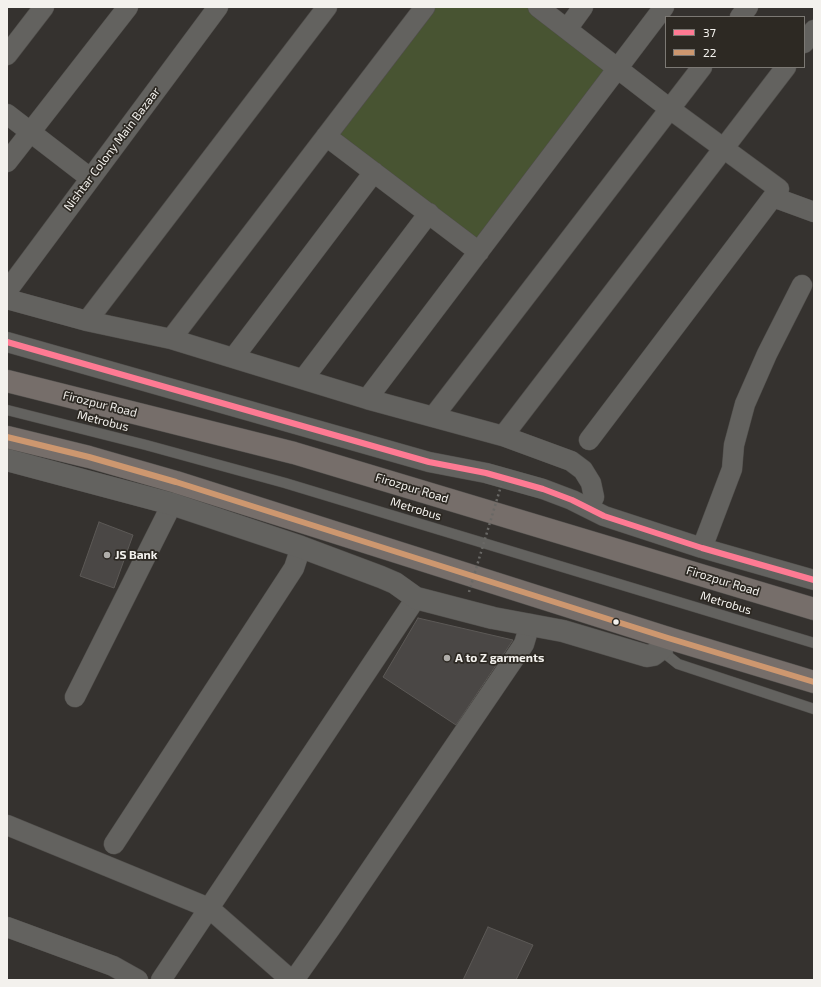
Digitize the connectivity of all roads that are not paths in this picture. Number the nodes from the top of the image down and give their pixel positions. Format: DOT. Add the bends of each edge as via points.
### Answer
graph roads {
  1 [pos="44,7"];
  2 [pos="128,7"];
  3 [pos="218,7"];
  4 [pos="327,7"];
  5 [pos="425,7"];
  6 [pos="538,7"];
  7 [pos="583,7"];
  8 [pos="664,7"];
  9 [pos="748,7"];
  10 [pos="741,16"];
  11 [pos="567,29"];
  12 [pos="814,30"];
  13 [pos="805,42"];
  14 [pos="7,55"];
  15 [pos="617,67"];
  16 [pos="701,68"];
  17 [pos="785,68"];
  18 [pos="670,109"];
  19 [pos="7,114"];
  20 [pos="30,131"];
  21 [pos="326,136"];
  22 [pos="724,150"];
  23 [pos="7,162"];
  24 [pos="374,172"];
  25 [pos="90,178"];
  26 [pos="773,197"];
  27 [pos="814,212"];
  28 [pos="429,214"];
  29 [pos="479,252"];
  30 [pos="802,285"];
  31 [pos="7,291"];
  32 [pos="7,299"];
  33 [pos="87,321"];
  34 [pos="171,339"];
  35 [pos="7,342"];
  36 [pos="234,357"];
  37 [pos="304,378"];
  38 [pos="7,381"];
  39 [pos="368,398"];
  40 [pos="7,410"];
  41 [pos="433,417"];
  42 [pos="504,436"];
  43 [pos="7,437"];
  44 [pos="589,440"];
  45 [pos="7,460"];
  46 [pos="172,504"];
  47 [pos="588,507"];
  48 [pos="301,547"];
  49 [pos="702,548"];
  50 [pos="791,573"];
  51 [pos="814,580"];
  52 [pos="416,598"];
  53 [pos="785,600"];
  54 [pos="814,609"];
  55 [pos="530,624"];
  56 [pos="668,638"];
  57 [pos="814,643"];
  58 [pos="814,682"];
  59 [pos="75,697"];
  60 [pos="814,709"];
  61 [pos="7,825"];
  62 [pos="114,844"];
  63 [pos="209,908"];
  64 [pos="7,927"];
  65 [pos="138,980"];
  66 [pos="161,980"];
  67 [pos="292,980"];
  1 -- 14 [label="street"];
  2 -- 20 [label="street"];
  3 -- 25 [label="street, Nishtar Colony Main Bazaar"];
  4 -- 33 [label="street"];
  5 -- 21 [label="street"];
  6 -- 11 [label="street"];
  7 -- 11 [label="street"];
  8 -- 15 [label="street"];
  9 -- 10 [label="street"];
  11 -- 15 [label="street"];
  12 -- 13 [label="street"];
  15 -- 18 [label="street"];
  15 -- 29 [label="street"];
  16 -- 18 [label="street"];
  17 -- 22 [label="street"];
  18 -- 22 [label="street"];
  18 -- 41 [label="street"];
  19 -- 20 [label="street"];
  20 -- 23 [label="street"];
  20 -- 25 [label="street"];
  21 -- 24 [label="street"];
  21 -- 34 [label="street"];
  22 -- 26 [label="street" via="779,189"];
  22 -- 42 [label="street"];
  24 -- 28 [label="street"];
  24 -- 36 [label="street"];
  25 -- 31 [label="street, Nishtar Colony Main Bazaar"];
  26 -- 27 [label="street"];
  26 -- 44 [label="street"];
  28 -- 29 [label="street"];
  28 -- 37 [label="street"];
  29 -- 39 [label="street"];
  30 -- 49 [label="street" via="745,404 734,445 732,469"];
  32 -- 33 [label="street"];
  33 -- 34 [label="street"];
  34 -- 36 [label="street"];
  35 -- 47 [label="street" via="421,460 514,481"];
  36 -- 37 [label="street"];
  37 -- 39 [label="street"];
  38 -- 53 [label="main road, Firozpur Road" via="294,453"];
  39 -- 41 [label="street"];
  40 -- 57 [label="lane, Metrobus" via="285,484"];
  41 -- 42 [label="street"];
  42 -- 47 [label="street" via="572,461 583,470 591,483 594,497"];
  43 -- 56 [label="main road" via="176,482"];
  45 -- 46 [label="street"];
  46 -- 48 [label="street"];
  46 -- 59 [label="street"];
  47 -- 49 [label="street" via="604,516"];
  48 -- 52 [label="street" via="395,583"];
  48 -- 62 [label="street" via="294,568"];
  49 -- 50 [label="street"];
  50 -- 51 [label="street"];
  50 -- 53 [label="street"];
  52 -- 55 [label="street" via="493,618"];
  52 -- 63 [label="street"];
  53 -- 54 [label="main road, Firozpur Road"];
  55 -- 56 [label="street" via="647,656 654,655 661,649"];
  55 -- 67 [label="street" via="524,644 330,930"];
  56 -- 58 [label="main road"];
  56 -- 60 [label="lane" via="668,656 678,664"];
  61 -- 63 [label="street"];
  63 -- 66 [label="street"];
  63 -- 67 [label="street"];
  64 -- 65 [label="street" via="113,966"];
}
